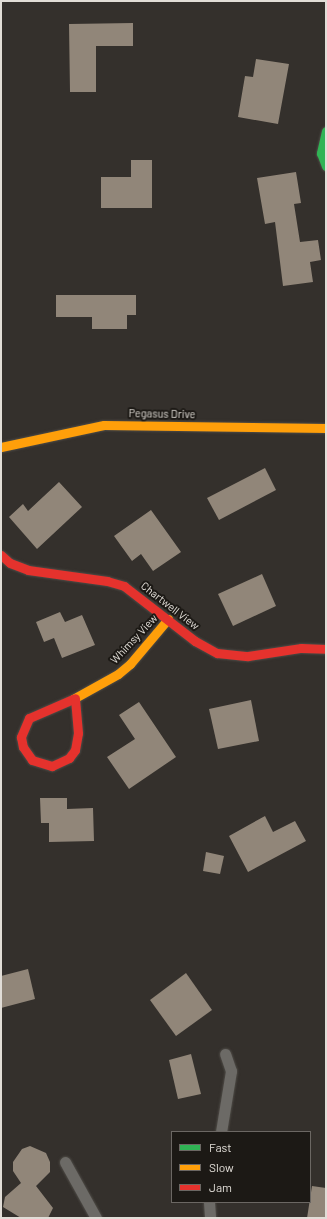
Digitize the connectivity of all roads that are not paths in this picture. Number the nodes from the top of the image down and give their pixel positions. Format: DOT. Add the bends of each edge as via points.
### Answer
graph roads {
  1 [pos="326,131"];
  2 [pos="326,166"];
  3 [pos="326,428"];
  4 [pos="1,447"];
  5 [pos="1,555"];
  6 [pos="168,620"];
  7 [pos="326,649"];
  8 [pos="75,698"];
  9 [pos="226,1054"];
  10 [pos="221,1131"];
  11 [pos="65,1162"];
  12 [pos="209,1203"];
  13 [pos="96,1218"];
  14 [pos="210,1218"];
  1 -- 2 [label="street" via="321,153"];
  3 -- 4 [label="street, Pegasus Drive" via="104,426"];
  5 -- 6 [label="street, Chartwell View" via="10,563 28,570 107,581 124,586"];
  6 -- 7 [label="street, Chartwell View" via="204,648 232,656 301,648"];
  6 -- 8 [label="street, Whimsy View" via="130,664 118,674"];
  8 -- 8 [label="street, Whimsy View" via="29,718 22,737 23,747 32,760 52,766 65,761 75,750 78,733"];
  9 -- 10 [label="lane" via="231,1071"];
  11 -- 13 [label="lane"];
  12 -- 14 [label="lane"];
}
